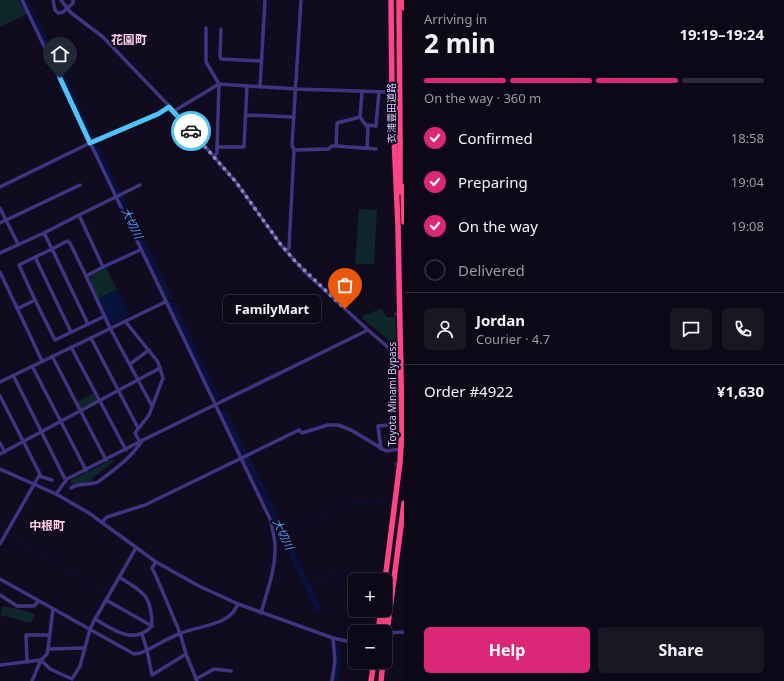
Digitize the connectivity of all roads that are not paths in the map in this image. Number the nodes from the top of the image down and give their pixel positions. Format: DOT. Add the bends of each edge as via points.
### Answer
graph roads {
  1 [pos="22,0"];
  2 [pos="53,0"];
  3 [pos="61,0"];
  4 [pos="73,0"];
  5 [pos="265,0"];
  6 [pos="301,0"];
  7 [pos="391,0"];
  8 [pos="401,0"];
  9 [pos="67,8"];
  10 [pos="404,8"];
  11 [pos="206,28"];
  12 [pos="221,29"];
  13 [pos="261,61"];
  14 [pos="219,84"];
  15 [pos="247,86"];
  16 [pos="260,87"];
  17 [pos="296,89"];
  18 [pos="362,92"];
  19 [pos="379,92"];
  20 [pos="387,92"];
  21 [pos="169,107"];
  22 [pos="174,111"];
  23 [pos="246,115"];
  24 [pos="294,117"];
  25 [pos="360,117"];
  26 [pos="366,125"];
  27 [pos="90,143"];
  28 [pos="401,143"];
  29 [pos="336,146"];
  30 [pos="217,147"];
  31 [pos="367,148"];
  32 [pos="376,149"];
  33 [pos="294,150"];
  34 [pos="214,156"];
  35 [pos="80,185"];
  36 [pos="140,185"];
  37 [pos="0,187"];
  38 [pos="115,197"];
  39 [pos="0,208"];
  40 [pos="79,215"];
  41 [pos="6,220"];
  42 [pos="404,222"];
  43 [pos="0,223"];
  44 [pos="398,226"];
  45 [pos="44,233"];
  46 [pos="18,244"];
  47 [pos="52,249"];
  48 [pos="140,250"];
  49 [pos="286,251"];
  50 [pos="0,253"];
  51 [pos="34,257"];
  52 [pos="103,267"];
  53 [pos="0,272"];
  54 [pos="86,276"];
  55 [pos="35,300"];
  56 [pos="165,302"];
  57 [pos="17,309"];
  58 [pos="105,316"];
  59 [pos="125,321"];
  60 [pos="88,324"];
  61 [pos="110,328"];
  62 [pos="368,330"];
  63 [pos="71,332"];
  64 [pos="91,338"];
  65 [pos="71,347"];
  66 [pos="149,350"];
  67 [pos="52,356"];
  68 [pos="401,356"];
  69 [pos="42,361"];
  70 [pos="130,364"];
  71 [pos="32,366"];
  72 [pos="160,368"];
  73 [pos="13,375"];
  74 [pos="138,379"];
  75 [pos="0,382"];
  76 [pos="119,390"];
  77 [pos="0,396"];
  78 [pos="100,401"];
  79 [pos="215,405"];
  80 [pos="152,406"];
  81 [pos="81,411"];
  82 [pos="404,419"];
  83 [pos="61,422"];
  84 [pos="387,425"];
  85 [pos="138,428"];
  86 [pos="402,430"];
  87 [pos="42,432"];
  88 [pos="141,441"];
  89 [pos="24,442"];
  90 [pos="0,443"];
  91 [pos="381,449"];
  92 [pos="401,449"];
  93 [pos="126,450"];
  94 [pos="4,452"];
  95 [pos="0,454"];
  96 [pos="241,458"];
  97 [pos="106,460"];
  98 [pos="0,469"];
  99 [pos="86,470"];
  100 [pos="39,476"];
  101 [pos="52,480"];
  102 [pos="67,480"];
  103 [pos="34,484"];
  104 [pos="71,488"];
  105 [pos="56,494"];
  106 [pos="404,503"];
  107 [pos="102,522"];
  108 [pos="0,544"];
  109 [pos="136,548"];
  110 [pos="156,562"];
  111 [pos="386,573"];
  112 [pos="119,577"];
  113 [pos="0,579"];
  114 [pos="0,595"];
  115 [pos="106,600"];
  116 [pos="39,601"];
  117 [pos="238,604"];
  118 [pos="53,609"];
  119 [pos="260,612"];
  120 [pos="95,619"];
  121 [pos="385,625"];
  122 [pos="152,626"];
  123 [pos="90,629"];
  124 [pos="392,632"];
  125 [pos="404,632"];
  126 [pos="180,633"];
  127 [pos="142,634"];
  128 [pos="50,635"];
  129 [pos="333,638"];
  130 [pos="348,642"];
  131 [pos="85,648"];
  132 [pos="48,650"];
  133 [pos="147,650"];
  134 [pos="186,654"];
  135 [pos="41,660"];
  136 [pos="27,662"];
  137 [pos="0,665"];
  138 [pos="373,669"];
  139 [pos="382,669"];
  140 [pos="231,671"];
  141 [pos="72,680"];
  142 [pos="196,680"];
  143 [pos="32,681"];
  144 [pos="332,681"];
  145 [pos="371,681"];
  146 [pos="381,681"];
  1 -- 27 [label="street"];
  2 -- 9 [label="street" via="58,13"];
  3 -- 9 [label="street"];
  4 -- 9 [label="street"];
  5 -- 13 [label="street"];
  6 -- 17 [label="street"];
  7 -- 44 [label="highway, Toyota Minami Bypass"];
  8 -- 10 [label="highway"];
  8 -- 28 [label="highway, 衣浦豊田道路, bridge"];
  9 -- 21 [label="street" via="79,20 103,36"];
  11 -- 14 [label="street" via="206,62"];
  12 -- 13 [label="street" via="221,59"];
  13 -- 16 [label="street"];
  14 -- 15 [label="street"];
  14 -- 22 [label="street"];
  14 -- 30 [label="street"];
  15 -- 16 [label="street"];
  15 -- 23 [label="street"];
  16 -- 17 [label="street"];
  17 -- 18 [label="street"];
  17 -- 24 [label="street"];
  18 -- 19 [label="street"];
  18 -- 25 [label="street"];
  19 -- 20 [label="street"];
  19 -- 26 [label="street" via="376,126"];
  21 -- 22 [label="street"];
  21 -- 27 [label="street"];
  22 -- 34 [label="street"];
  23 -- 24 [label="street"];
  23 -- 30 [label="street" via="244,148"];
  24 -- 33 [label="street"];
  25 -- 26 [label="street"];
  25 -- 29 [label="street" via="337,123"];
  26 -- 31 [label="street"];
  27 -- 37 [label="street"];
  27 -- 38 [label="street"];
  28 -- 42 [label="highway, 衣浦豊田道路"];
  28 -- 44 [label="highway, 衣浦豊田道路"];
  29 -- 31 [label="street"];
  29 -- 33 [label="street" via="328,149"];
  30 -- 34 [label="street"];
  31 -- 32 [label="street"];
  33 -- 49 [label="street" via="289,248"];
  34 -- 49 [label="street"];
  35 -- 41 [label="street"];
  36 -- 38 [label="street"];
  38 -- 40 [label="street"];
  38 -- 48 [label="street"];
  39 -- 41 [label="street"];
  40 -- 45 [label="street"];
  40 -- 52 [label="street"];
  41 -- 43 [label="street"];
  41 -- 46 [label="street"];
  44 -- 68 [label="highway, Toyota Minami Bypass"];
  45 -- 46 [label="street"];
  45 -- 47 [label="street"];
  46 -- 50 [label="street"];
  47 -- 51 [label="street"];
  47 -- 54 [label="street" via="67,241 70,243"];
  47 -- 60 [label="street"];
  48 -- 52 [label="street"];
  48 -- 56 [label="street"];
  49 -- 62 [label="street"];
  51 -- 55 [label="street" via="19,266"];
  51 -- 63 [label="street"];
  52 -- 54 [label="street"];
  53 -- 57 [label="street"];
  54 -- 58 [label="street"];
  55 -- 57 [label="street"];
  55 -- 63 [label="street" via="55,340"];
  56 -- 59 [label="street"];
  56 -- 79 [label="street"];
  57 -- 69 [label="street"];
  58 -- 60 [label="street"];
  58 -- 61 [label="street"];
  59 -- 61 [label="street"];
  59 -- 66 [label="street"];
  60 -- 63 [label="street"];
  61 -- 64 [label="street"];
  61 -- 70 [label="street"];
  62 -- 68 [label="street"];
  62 -- 79 [label="street"];
  64 -- 65 [label="street"];
  64 -- 76 [label="street"];
  65 -- 67 [label="street"];
  65 -- 78 [label="street"];
  66 -- 70 [label="street"];
  66 -- 72 [label="street"];
  67 -- 69 [label="street"];
  67 -- 81 [label="street"];
  68 -- 86 [label="highway, Toyota Minami Bypass"];
  69 -- 71 [label="street"];
  70 -- 74 [label="street"];
  71 -- 73 [label="street"];
  71 -- 83 [label="street"];
  72 -- 74 [label="street"];
  72 -- 80 [label="street" via="162,378"];
  73 -- 75 [label="street"];
  73 -- 87 [label="street"];
  74 -- 76 [label="street"];
  74 -- 80 [label="street"];
  76 -- 78 [label="street"];
  76 -- 85 [label="street"];
  77 -- 89 [label="street"];
  78 -- 81 [label="street"];
  78 -- 93 [label="street"];
  79 -- 88 [label="street"];
  79 -- 96 [label="street"];
  80 -- 85 [label="street"];
  81 -- 83 [label="street"];
  81 -- 97 [label="street"];
  82 -- 86 [label="highway"];
  83 -- 87 [label="street"];
  83 -- 99 [label="street"];
  84 -- 91 [label="street" via="378,426"];
  85 -- 88 [label="street" via="135,433"];
  86 -- 92 [label="highway, Toyota Minami Bypass"];
  87 -- 89 [label="street"];
  87 -- 102 [label="street"];
  88 -- 93 [label="street"];
  88 -- 104 [label="street" via="137,449 98,482 75,485"];
  89 -- 94 [label="street"];
  89 -- 100 [label="street"];
  90 -- 94 [label="street"];
  91 -- 92 [label="street"];
  91 -- 96 [label="street" via="351,430 332,424 302,433 299,430"];
  92 -- 111 [label="highway, Toyota Minami Bypass"];
  93 -- 97 [label="street"];
  94 -- 95 [label="street"];
  96 -- 107 [label="street" via="145,505 108,517"];
  96 -- 119 [label="street" via="271,521 275,546 272,573"];
  97 -- 99 [label="street"];
  98 -- 103 [label="street"];
  99 -- 102 [label="street"];
  100 -- 101 [label="street"];
  100 -- 103 [label="street"];
  102 -- 105 [label="street"];
  103 -- 105 [label="street"];
  103 -- 108 [label="street"];
  105 -- 107 [label="street"];
  106 -- 121 [label="highway" via="394,581 386,602"];
  107 -- 109 [label="street"];
  109 -- 110 [label="street"];
  109 -- 112 [label="street"];
  110 -- 117 [label="street"];
  110 -- 126 [label="street" via="152,568"];
  112 -- 115 [label="street"];
  112 -- 122 [label="street" via="146,596 150,605"];
  113 -- 116 [label="street"];
  114 -- 116 [label="street" via="17,606 34,606"];
  115 -- 120 [label="street"];
  115 -- 122 [label="street"];
  116 -- 118 [label="street"];
  117 -- 119 [label="street"];
  117 -- 126 [label="street" via="235,611 224,619"];
  118 -- 123 [label="street"];
  118 -- 128 [label="street"];
  119 -- 129 [label="street"];
  120 -- 123 [label="street"];
  120 -- 127 [label="street" via="130,636"];
  122 -- 127 [label="street"];
  123 -- 131 [label="street"];
  123 -- 133 [label="street" via="134,654"];
  124 -- 125 [label="street"];
  126 -- 133 [label="street"];
  126 -- 134 [label="street"];
  127 -- 133 [label="street"];
  128 -- 132 [label="street"];
  128 -- 136 [label="street" via="26,635"];
  129 -- 130 [label="street"];
  129 -- 144 [label="street" via="335,661"];
  131 -- 132 [label="street"];
  131 -- 141 [label="street" via="80,666"];
  132 -- 135 [label="street"];
  133 -- 134 [label="street" via="152,675"];
  134 -- 142 [label="street"];
  135 -- 136 [label="street"];
  135 -- 141 [label="street" via="50,669"];
  135 -- 143 [label="street"];
  136 -- 137 [label="street"];
  138 -- 145 [label="highway"];
  139 -- 146 [label="highway"];
  140 -- 142 [label="street" via="214,669"];
}
